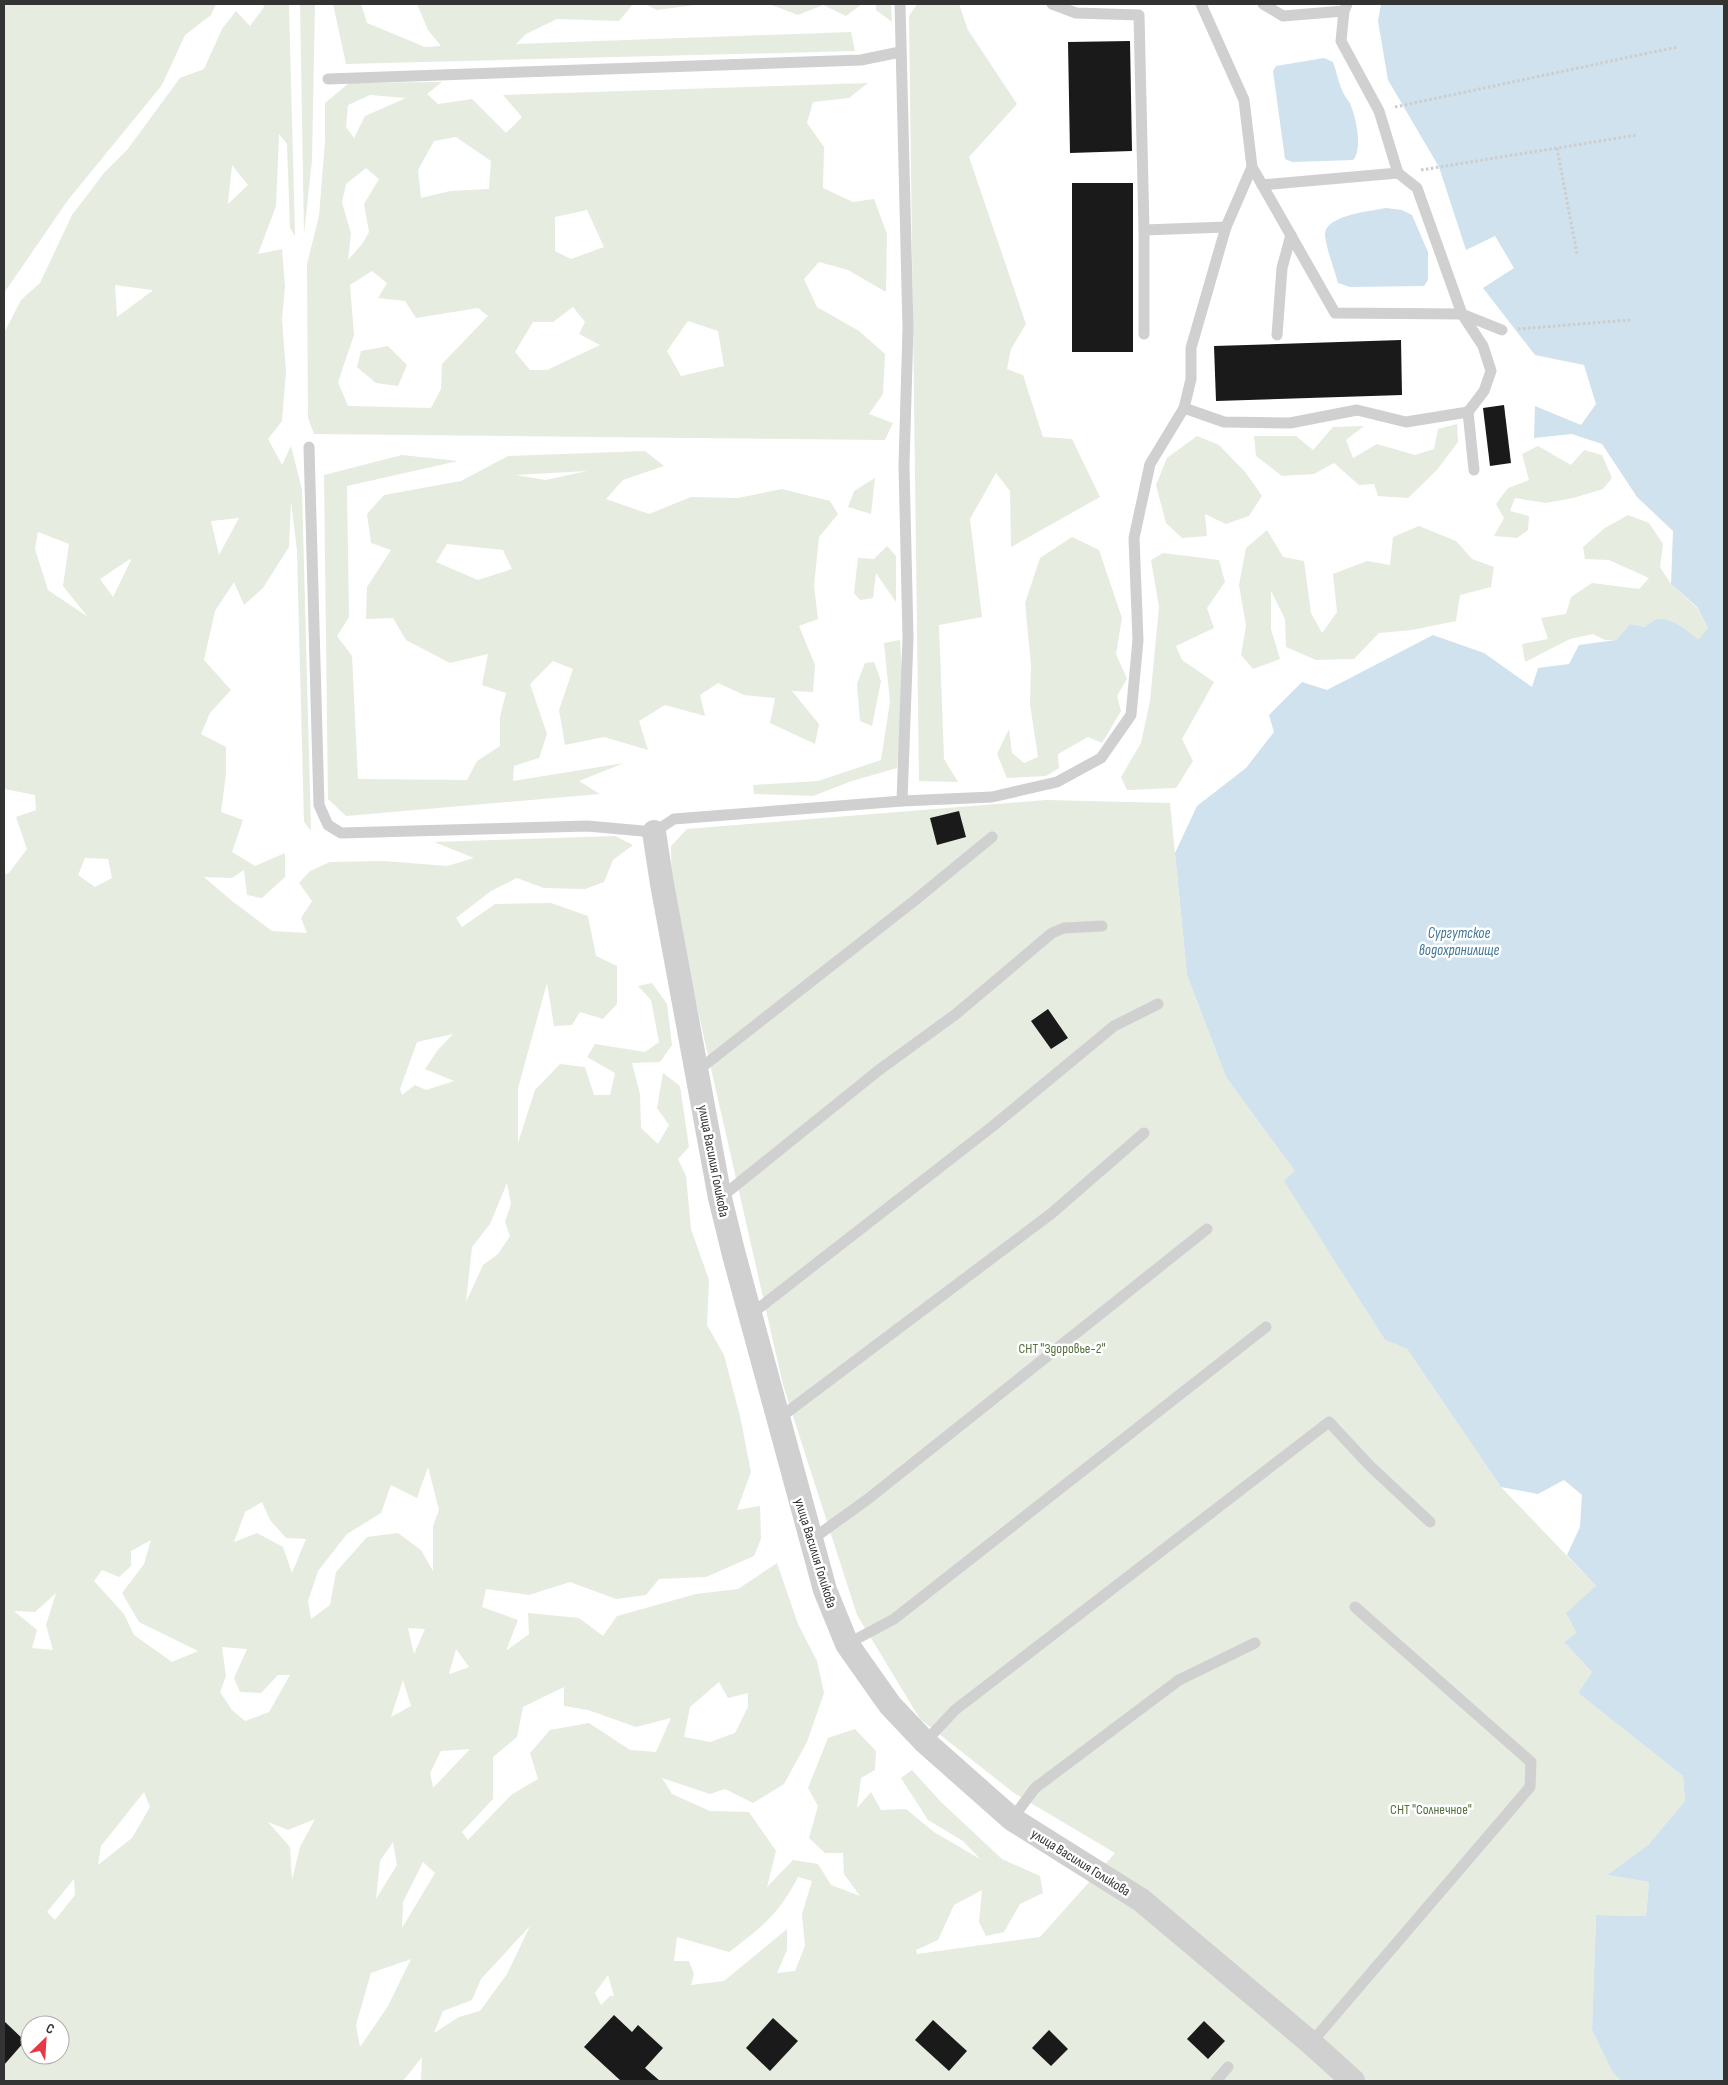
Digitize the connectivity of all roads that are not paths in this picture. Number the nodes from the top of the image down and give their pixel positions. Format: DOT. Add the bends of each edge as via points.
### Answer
graph roads {
  1 [pos="900,4"];
  2 [pos="1052,4"];
  3 [pos="1201,4"];
  4 [pos="1263,4"];
  5 [pos="1346,8"];
  6 [pos="900,52"];
  7 [pos="328,79"];
  8 [pos="1252,167"];
  9 [pos="1398,173"];
  10 [pos="1262,185"];
  11 [pos="1226,226"];
  12 [pos="1144,230"];
  13 [pos="1291,235"];
  14 [pos="1462,314"];
  15 [pos="1502,330"];
  16 [pos="1144,334"];
  17 [pos="1277,335"];
  18 [pos="1184,408"];
  19 [pos="1468,412"];
  20 [pos="309,447"];
  21 [pos="1474,470"];
  22 [pos="902,801"];
  23 [pos="654,832"];
  24 [pos="992,837"];
  25 [pos="1102,926"];
  26 [pos="1158,1004"];
  27 [pos="697,1071"];
  28 [pos="1144,1133"];
  29 [pos="720,1198"];
  30 [pos="1206,1229"];
  31 [pos="750,1315"];
  32 [pos="1266,1327"];
  33 [pos="778,1419"];
  34 [pos="1430,1522"];
  35 [pos="811,1540"];
  36 [pos="1355,1607"];
  37 [pos="848,1644"];
  38 [pos="1255,1644"];
  39 [pos="925,1742"];
  40 [pos="1012,1819"];
  41 [pos="1311,2043"];
  42 [pos="1228,2067"];
  43 [pos="1216,2081"];
  44 [pos="1353,2081"];
  1 -- 6 [label="lane"];
  2 -- 12 [label="lane" via="1076,12 1139,15"];
  3 -- 8 [label="lane" via="1244,100"];
  4 -- 5 [label="lane" via="1283,16"];
  5 -- 9 [label="lane" via="1341,41 1379,111"];
  6 -- 7 [label="lane" via="861,60"];
  6 -- 22 [label="lane" via="908,328 904,465 908,638"];
  8 -- 10 [label="lane"];
  8 -- 11 [label="lane"];
  9 -- 10 [label="lane"];
  9 -- 14 [label="lane" via="1417,188"];
  10 -- 13 [label="lane"];
  11 -- 12 [label="lane"];
  11 -- 18 [label="lane" via="1191,348 1191,379"];
  12 -- 16 [label="lane"];
  13 -- 14 [label="lane" via="1335,313"];
  13 -- 17 [label="lane" via="1282,268"];
  14 -- 15 [label="lane"];
  14 -- 19 [label="lane" via="1483,346 1491,371 1484,391"];
  18 -- 19 [label="lane" via="1224,422 1290,423 1357,410 1406,422"];
  18 -- 22 [label="lane" via="1150,464 1134,538 1138,640 1131,715 1101,758 1057,782 992,797"];
  19 -- 21 [label="lane"];
  20 -- 23 [label="lane" via="319,805 328,825 341,833 587,826"];
  22 -- 23 [label="lane" via="674,819"];
  23 -- 27 [label="street, улица Василия Голикова"];
  24 -- 27 [label="lane"];
  25 -- 29 [label="lane" via="1064,928 1052,933 956,1014 879,1070"];
  26 -- 31 [label="lane" via="1114,1026 993,1126"];
  27 -- 29 [label="street, улица Василия Голикова"];
  28 -- 33 [label="lane" via="1052,1212"];
  29 -- 31 [label="street, улица Василия Голикова"];
  30 -- 35 [label="lane" via="868,1500"];
  31 -- 33 [label="street, улица Василия Голикова"];
  32 -- 37 [label="lane" via="894,1619"];
  33 -- 35 [label="street, улица Василия Голикова"];
  34 -- 39 [label="lane" via="1329,1422 955,1710"];
  35 -- 37 [label="street, улица Василия Голикова" via="825,1590"];
  36 -- 41 [label="lane" via="1531,1762 1530,1786"];
  37 -- 39 [label="street, улица Василия Голикова" via="890,1705"];
  38 -- 40 [label="lane" via="1179,1680 1035,1788"];
  39 -- 40 [label="street, улица Василия Голикова"];
  40 -- 41 [label="street, улица Василия Голикова" via="1141,1900"];
  41 -- 44 [label="street, улица Василия Голикова"];
  42 -- 43 [label="lane"];
}
